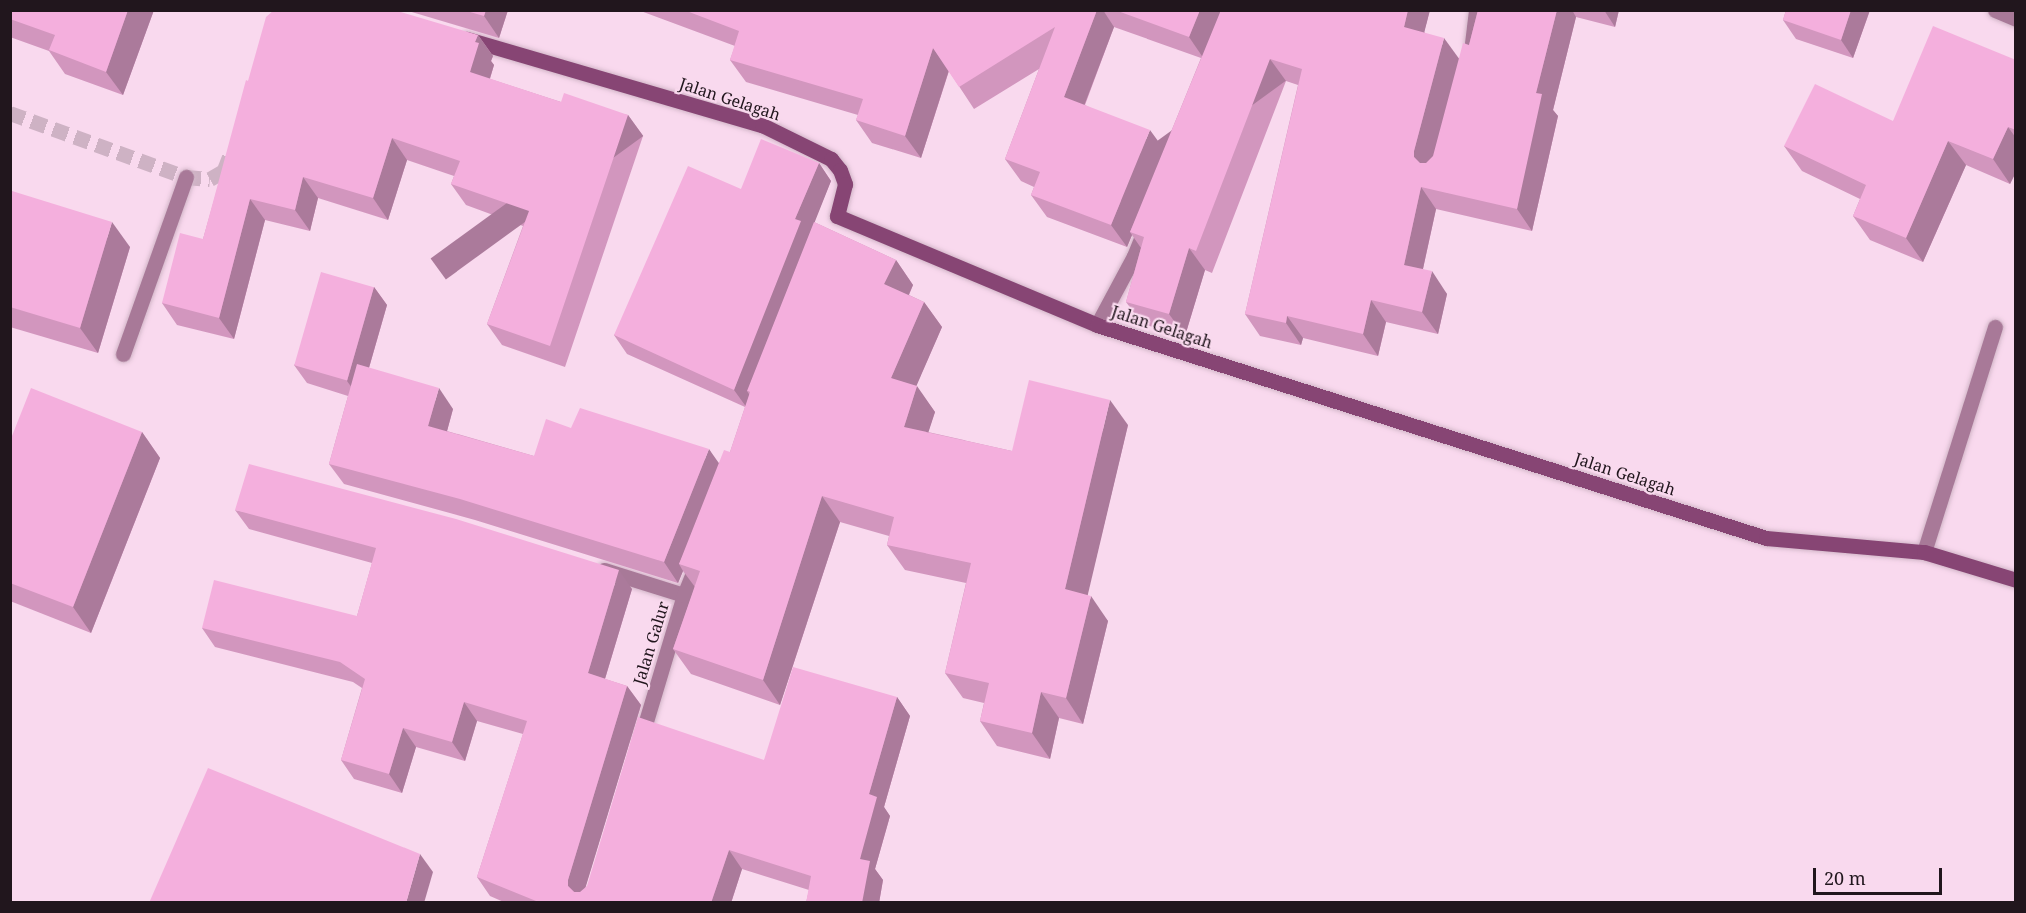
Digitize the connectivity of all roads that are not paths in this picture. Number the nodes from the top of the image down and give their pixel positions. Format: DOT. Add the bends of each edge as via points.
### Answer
graph roads {
  1 [pos="1476,10"];
  2 [pos="1995,10"];
  3 [pos="2016,19"];
  4 [pos="447,33"];
  5 [pos="1469,63"];
  6 [pos="186,177"];
  7 [pos="1151,214"];
  8 [pos="837,216"];
  9 [pos="827,234"];
  10 [pos="1096,325"];
  11 [pos="1995,327"];
  12 [pos="123,354"];
  13 [pos="702,551"];
  14 [pos="1924,552"];
  15 [pos="584,564"];
  16 [pos="2016,580"];
  17 [pos="684,596"];
  18 [pos="636,755"];
  1 -- 5 [label="street"];
  2 -- 3 [label="street"];
  4 -- 8 [label="street, Jalan Gelagah" via="762,124 831,159 840,170 845,184"];
  6 -- 12 [label="street"];
  7 -- 10 [label="street" via="1134,256"];
  8 -- 9 [label="street"];
  8 -- 10 [label="street, Jalan Gelagah"];
  10 -- 14 [label="street, Jalan Gelagah" via="1766,538"];
  11 -- 14 [label="street"];
  13 -- 17 [label="street"];
  14 -- 16 [label="street, Jalan Gelagah"];
  15 -- 17 [label="street, Jalan Galur"];
  17 -- 18 [label="street, Jalan Galur"];
}
